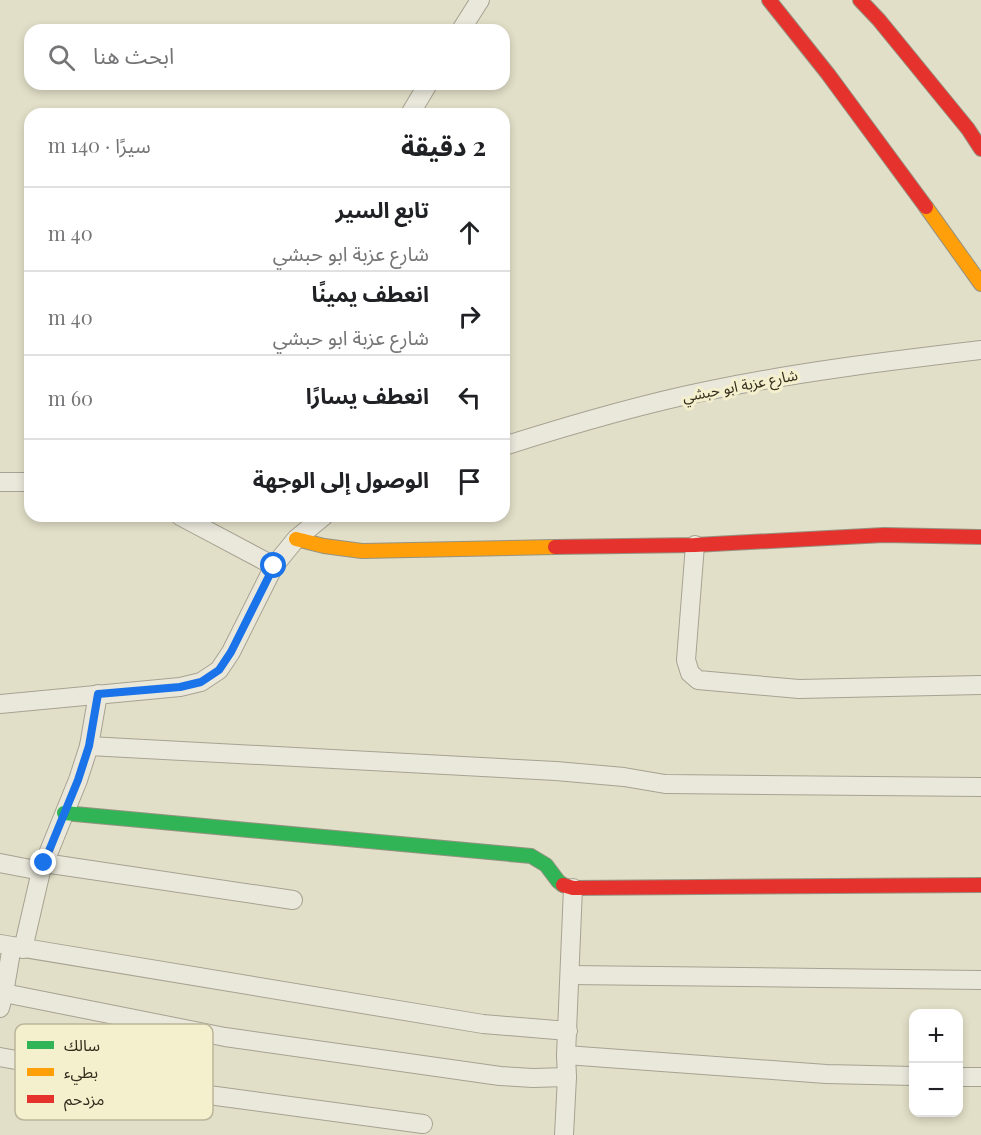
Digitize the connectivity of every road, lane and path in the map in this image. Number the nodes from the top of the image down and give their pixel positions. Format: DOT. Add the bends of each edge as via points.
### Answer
graph roads {
  1 [pos="480,0"];
  2 [pos="769,0"];
  3 [pos="860,0"];
  4 [pos="465,24"];
  5 [pos="424,90"];
  6 [pos="414,108"];
  7 [pos="981,148"];
  8 [pos="981,284"];
  9 [pos="981,350"];
  10 [pos="510,444"];
  11 [pos="0,482"];
  12 [pos="24,482"];
  13 [pos="193,522"];
  14 [pos="317,522"];
  15 [pos="981,537"];
  16 [pos="296,539"];
  17 [pos="695,545"];
  18 [pos="274,566"];
  19 [pos="981,685"];
  20 [pos="98,694"];
  21 [pos="0,704"];
  22 [pos="89,746"];
  23 [pos="981,787"];
  24 [pos="64,813"];
  25 [pos="0,863"];
  26 [pos="42,867"];
  27 [pos="981,885"];
  28 [pos="573,888"];
  29 [pos="293,900"];
  30 [pos="12,946"];
  31 [pos="570,975"];
  32 [pos="981,980"];
  33 [pos="2,1000"];
  34 [pos="147,1024"];
  35 [pos="568,1031"];
  36 [pos="213,1035"];
  37 [pos="566,1055"];
  38 [pos="0,1057"];
  39 [pos="15,1060"];
  40 [pos="909,1076"];
  41 [pos="567,1077"];
  42 [pos="963,1077"];
  43 [pos="981,1077"];
  44 [pos="213,1095"];
  45 [pos="423,1124"];
  46 [pos="569,1135"];
  1 -- 4 [label="street"];
  2 -- 8 [label="street" via="828,74"];
  3 -- 7 [label="street"];
  5 -- 6 [label="street"];
  9 -- 10 [label="street, شارع عزبة ابو حبشي" via="705,391"];
  11 -- 12 [label="street"];
  13 -- 18 [label="street"];
  14 -- 16 [label="street"];
  15 -- 17 [label="street" via="884,535"];
  16 -- 17 [label="street" via="368,552"];
  16 -- 18 [label="street"];
  17 -- 19 [label="street" via="686,660 690,673 698,680 799,689"];
  18 -- 20 [label="street" via="219,670 191,684"];
  20 -- 21 [label="street"];
  20 -- 22 [label="street"];
  22 -- 23 [label="street" via="556,771 665,784"];
  22 -- 24 [label="street"];
  24 -- 26 [label="street"];
  24 -- 28 [label="street" via="531,856 548,867 558,883"];
  25 -- 26 [label="street"];
  26 -- 29 [label="street"];
  26 -- 30 [label="street"];
  27 -- 28 [label="street"];
  28 -- 31 [label="street"];
  30 -- 33 [label="street"];
  30 -- 35 [label="street" via="483,1024"];
  31 -- 32 [label="street"];
  31 -- 35 [label="street"];
  33 -- 34 [label="street"];
  35 -- 37 [label="street"];
  36 -- 41 [label="street" via="500,1076"];
  37 -- 40 [label="street" via="826,1074"];
  37 -- 41 [label="street"];
  38 -- 39 [label="street"];
  41 -- 46 [label="street"];
  42 -- 43 [label="street"];
  44 -- 45 [label="street"];
}
